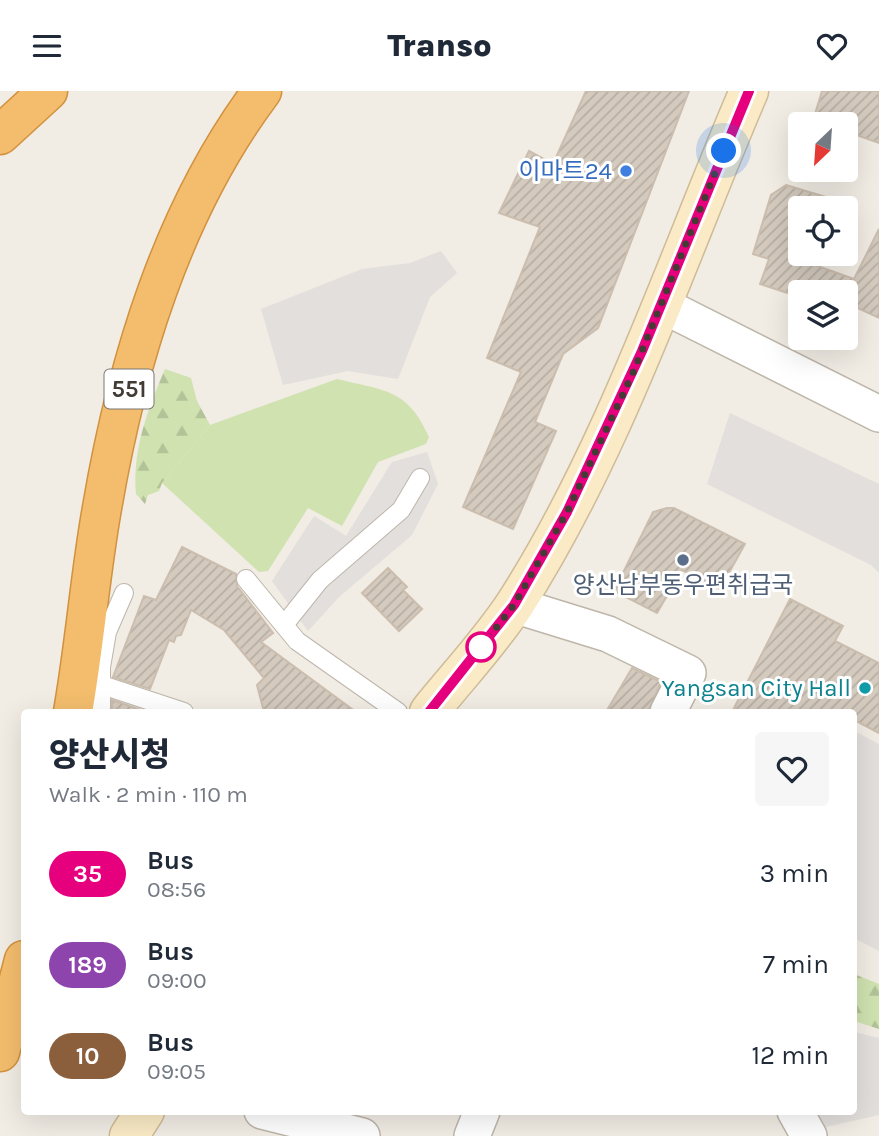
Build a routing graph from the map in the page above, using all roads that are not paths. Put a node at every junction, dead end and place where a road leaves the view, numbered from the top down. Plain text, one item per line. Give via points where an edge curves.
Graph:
1 (47, 91) edge
2 (262, 91) edge
3 (749, 91) edge
4 (0, 135) edge
5 (662, 305) junction
6 (879, 414) edge
7 (420, 478) dead end
8 (246, 579) dead end
9 (124, 593) dead end
10 (514, 605) junction
11 (284, 625) junction
12 (102, 685) junction
13 (73, 709) edge
14 (102, 709) edge
15 (175, 709) edge
16 (394, 709) edge
17 (431, 709) edge
18 (670, 709) edge
19 (21, 972) edge
20 (0, 1052) edge
21 (142, 1115) edge
22 (278, 1115) edge
23 (480, 1115) edge
24 (797, 1115) edge
25 (129, 1136) edge
26 (362, 1136) edge
27 (472, 1136) edge
28 (809, 1136) edge

1 - 4 highway
2 - 13 highway, 551 via 198,196 167,263 135,363 102,507
3 - 5 main road
5 - 6 street
5 - 10 main road via 567,512
7 - 11 lane via 401,510 320,580
8 - 11 lane
9 - 12 lane via 107,632
10 - 17 main road
10 - 18 street via 608,634 688,673
11 - 16 lane via 297,641
12 - 14 lane
12 - 15 lane
19 - 20 highway
21 - 25 main road
22 - 26 street
23 - 27 street
24 - 28 street

